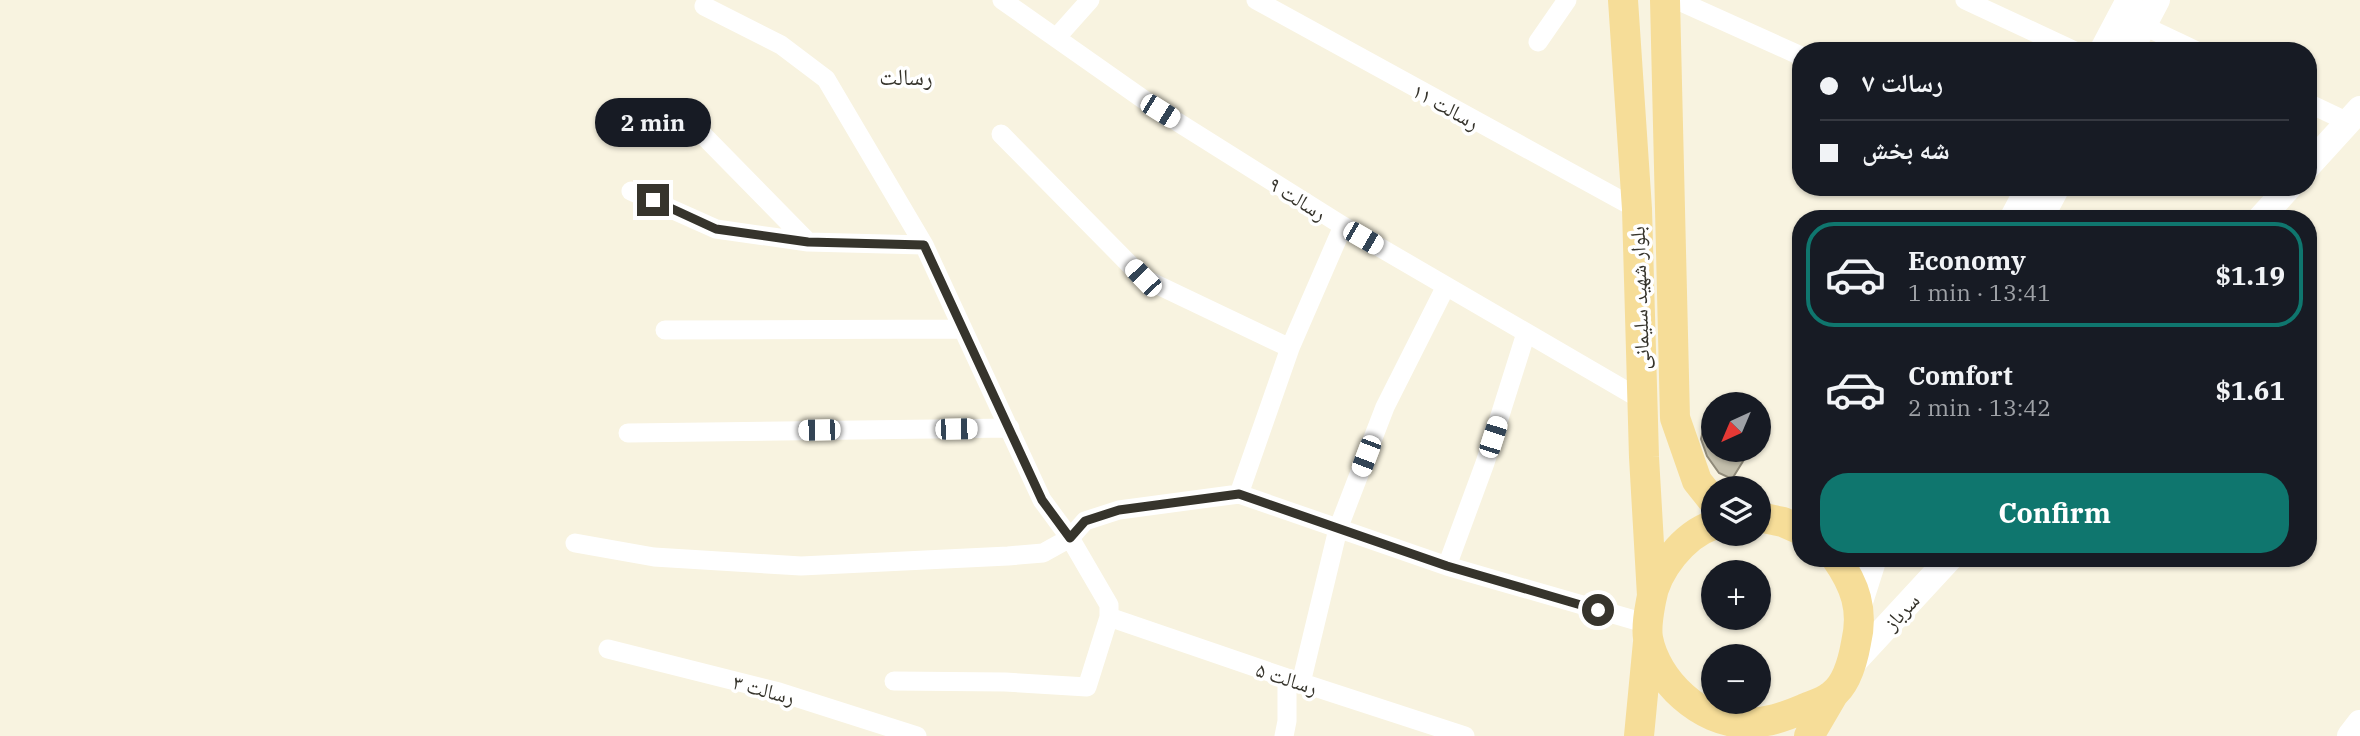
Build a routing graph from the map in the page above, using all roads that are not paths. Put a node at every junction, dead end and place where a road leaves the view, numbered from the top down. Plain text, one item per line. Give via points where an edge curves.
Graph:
1 (1002, 0) edge
2 (1090, 0) edge
3 (1256, 0) edge
4 (1567, 0) edge
5 (1623, 0) edge
6 (1665, 0) edge
7 (1677, 0) edge
8 (1965, 0) edge
9 (2129, 0) edge
10 (2157, 0) edge
11 (704, 6) dead end
12 (2144, 26) junction
13 (1056, 38) junction
14 (1538, 42) dead end
15 (2056, 42) edge
16 (2107, 42) edge
17 (2135, 42) edge
18 (2178, 42) edge
19 (1792, 52) edge
20 (2317, 106) edge
21 (2354, 116) edge
22 (1001, 134) dead end
23 (703, 135) dead end
24 (2317, 156) edge
25 (631, 191) dead end
26 (2281, 196) edge
27 (1637, 209) junction
28 (2268, 210) edge
29 (1343, 226) junction
30 (808, 242) junction
31 (924, 245) junction
32 (1446, 286) junction
33 (963, 329) junction
34 (665, 330) dead end
35 (1526, 333) junction
36 (1290, 348) junction
37 (1642, 400) junction
38 (1010, 428) junction
39 (628, 433) dead end
40 (1701, 486) edge
41 (1239, 494) junction
42 (1338, 529) junction
43 (1701, 531) edge
44 (1070, 538) junction
45 (575, 542) dead end
46 (1447, 566) junction
47 (1842, 567) edge
48 (1871, 567) edge
49 (1942, 567) edge
50 (1859, 605) junction
51 (1110, 617) junction
52 (1649, 620) junction
53 (608, 649) dead end
54 (1852, 664) junction
55 (1294, 680) junction
56 (894, 681) dead end
57 (1833, 695) junction
58 (2360, 723) edge
59 (917, 736) edge
60 (1284, 736) edge
61 (1465, 736) edge
62 (1639, 736) edge
63 (1809, 736) edge
64 (2350, 736) edge

1 - 13 street, رسالت ۹
2 - 13 street
3 - 27 street, رسالت ۱۱
4 - 14 street
5 - 27 main road, بلوار شهید سلیمانی
6 - 40 main road, بلوار شهید سلیمانی via 1675,418
7 - 19 street
8 - 15 street
9 - 16 main road
10 - 12 main road
11 - 31 street via 781,45 825,79
12 - 17 main road
12 - 18 street
13 - 29 street, رسالت ۹ via 1160,111
20 - 21 street
21 - 24 main road
22 - 36 street via 1143,278
23 - 30 street
25 - 30 street via 716,229
26 - 28 main road
27 - 37 main road, بلوار شهید سلیمانی
29 - 32 street, رسالت ۹
29 - 36 street
30 - 31 street
31 - 33 street
32 - 35 street, رسالت ۹
32 - 42 street via 1385,407
33 - 34 street
33 - 38 street
35 - 37 street, رسالت ۹
35 - 46 street
36 - 41 street
37 - 52 main road, بلوار شهید سلیمانی
38 - 39 street
38 - 44 street via 1042,500
41 - 42 street
41 - 44 street via 1119,510 1085,521
42 - 46 street
42 - 55 street
43 - 52 main road via 1664,568
44 - 45 street via 1043,553 801,566 654,558
44 - 51 street via 1109,605
46 - 52 street
47 - 50 main road
48 - 50 main road
49 - 54 main road, سرباز
50 - 54 main road
51 - 55 street, رسالت ۵
51 - 56 street via 1087,687
52 - 57 main road via 1658,664 1670,685 1713,715 1744,723 1778,720
52 - 62 main road, بلوار شهید سلیمانی
53 - 59 street, رسالت ۳ via 779,692
54 - 57 main road
55 - 60 street
55 - 61 street, رسالت ۵
57 - 63 main road
58 - 64 main road

